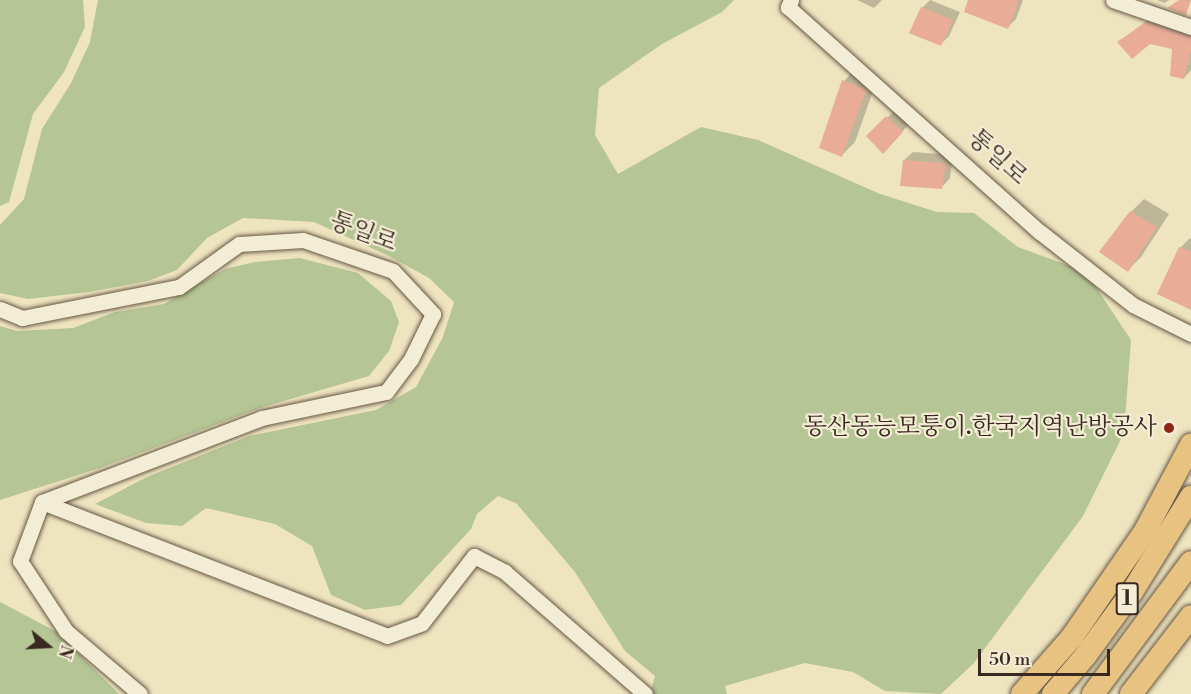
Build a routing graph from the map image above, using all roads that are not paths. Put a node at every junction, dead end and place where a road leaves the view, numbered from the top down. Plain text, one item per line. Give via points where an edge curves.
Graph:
1 (791, 0) edge
2 (1113, 0) edge
3 (1191, 27) edge
4 (0, 309) edge
5 (1191, 334) edge
6 (1191, 445) edge
7 (1191, 497) edge
8 (42, 502) junction
9 (1191, 562) edge
10 (1191, 616) edge
11 (140, 694) edge
12 (645, 694) edge
13 (1022, 694) edge
14 (1053, 694) edge
15 (1093, 694) edge
16 (1131, 694) edge

1 - 5 street, 통일로 via 788,7 1040,232 1133,305
2 - 3 street
4 - 8 street, 통일로 via 22,318 179,287 239,244 303,240 393,271 434,314 411,359 386,392 262,417
6 - 13 main road via 1145,531 1072,637
7 - 14 main road, 1 via 1132,592
8 - 11 street via 20,561 66,631
8 - 12 street via 387,636 422,623 474,556 505,572
9 - 15 main road, 1
10 - 16 main road

